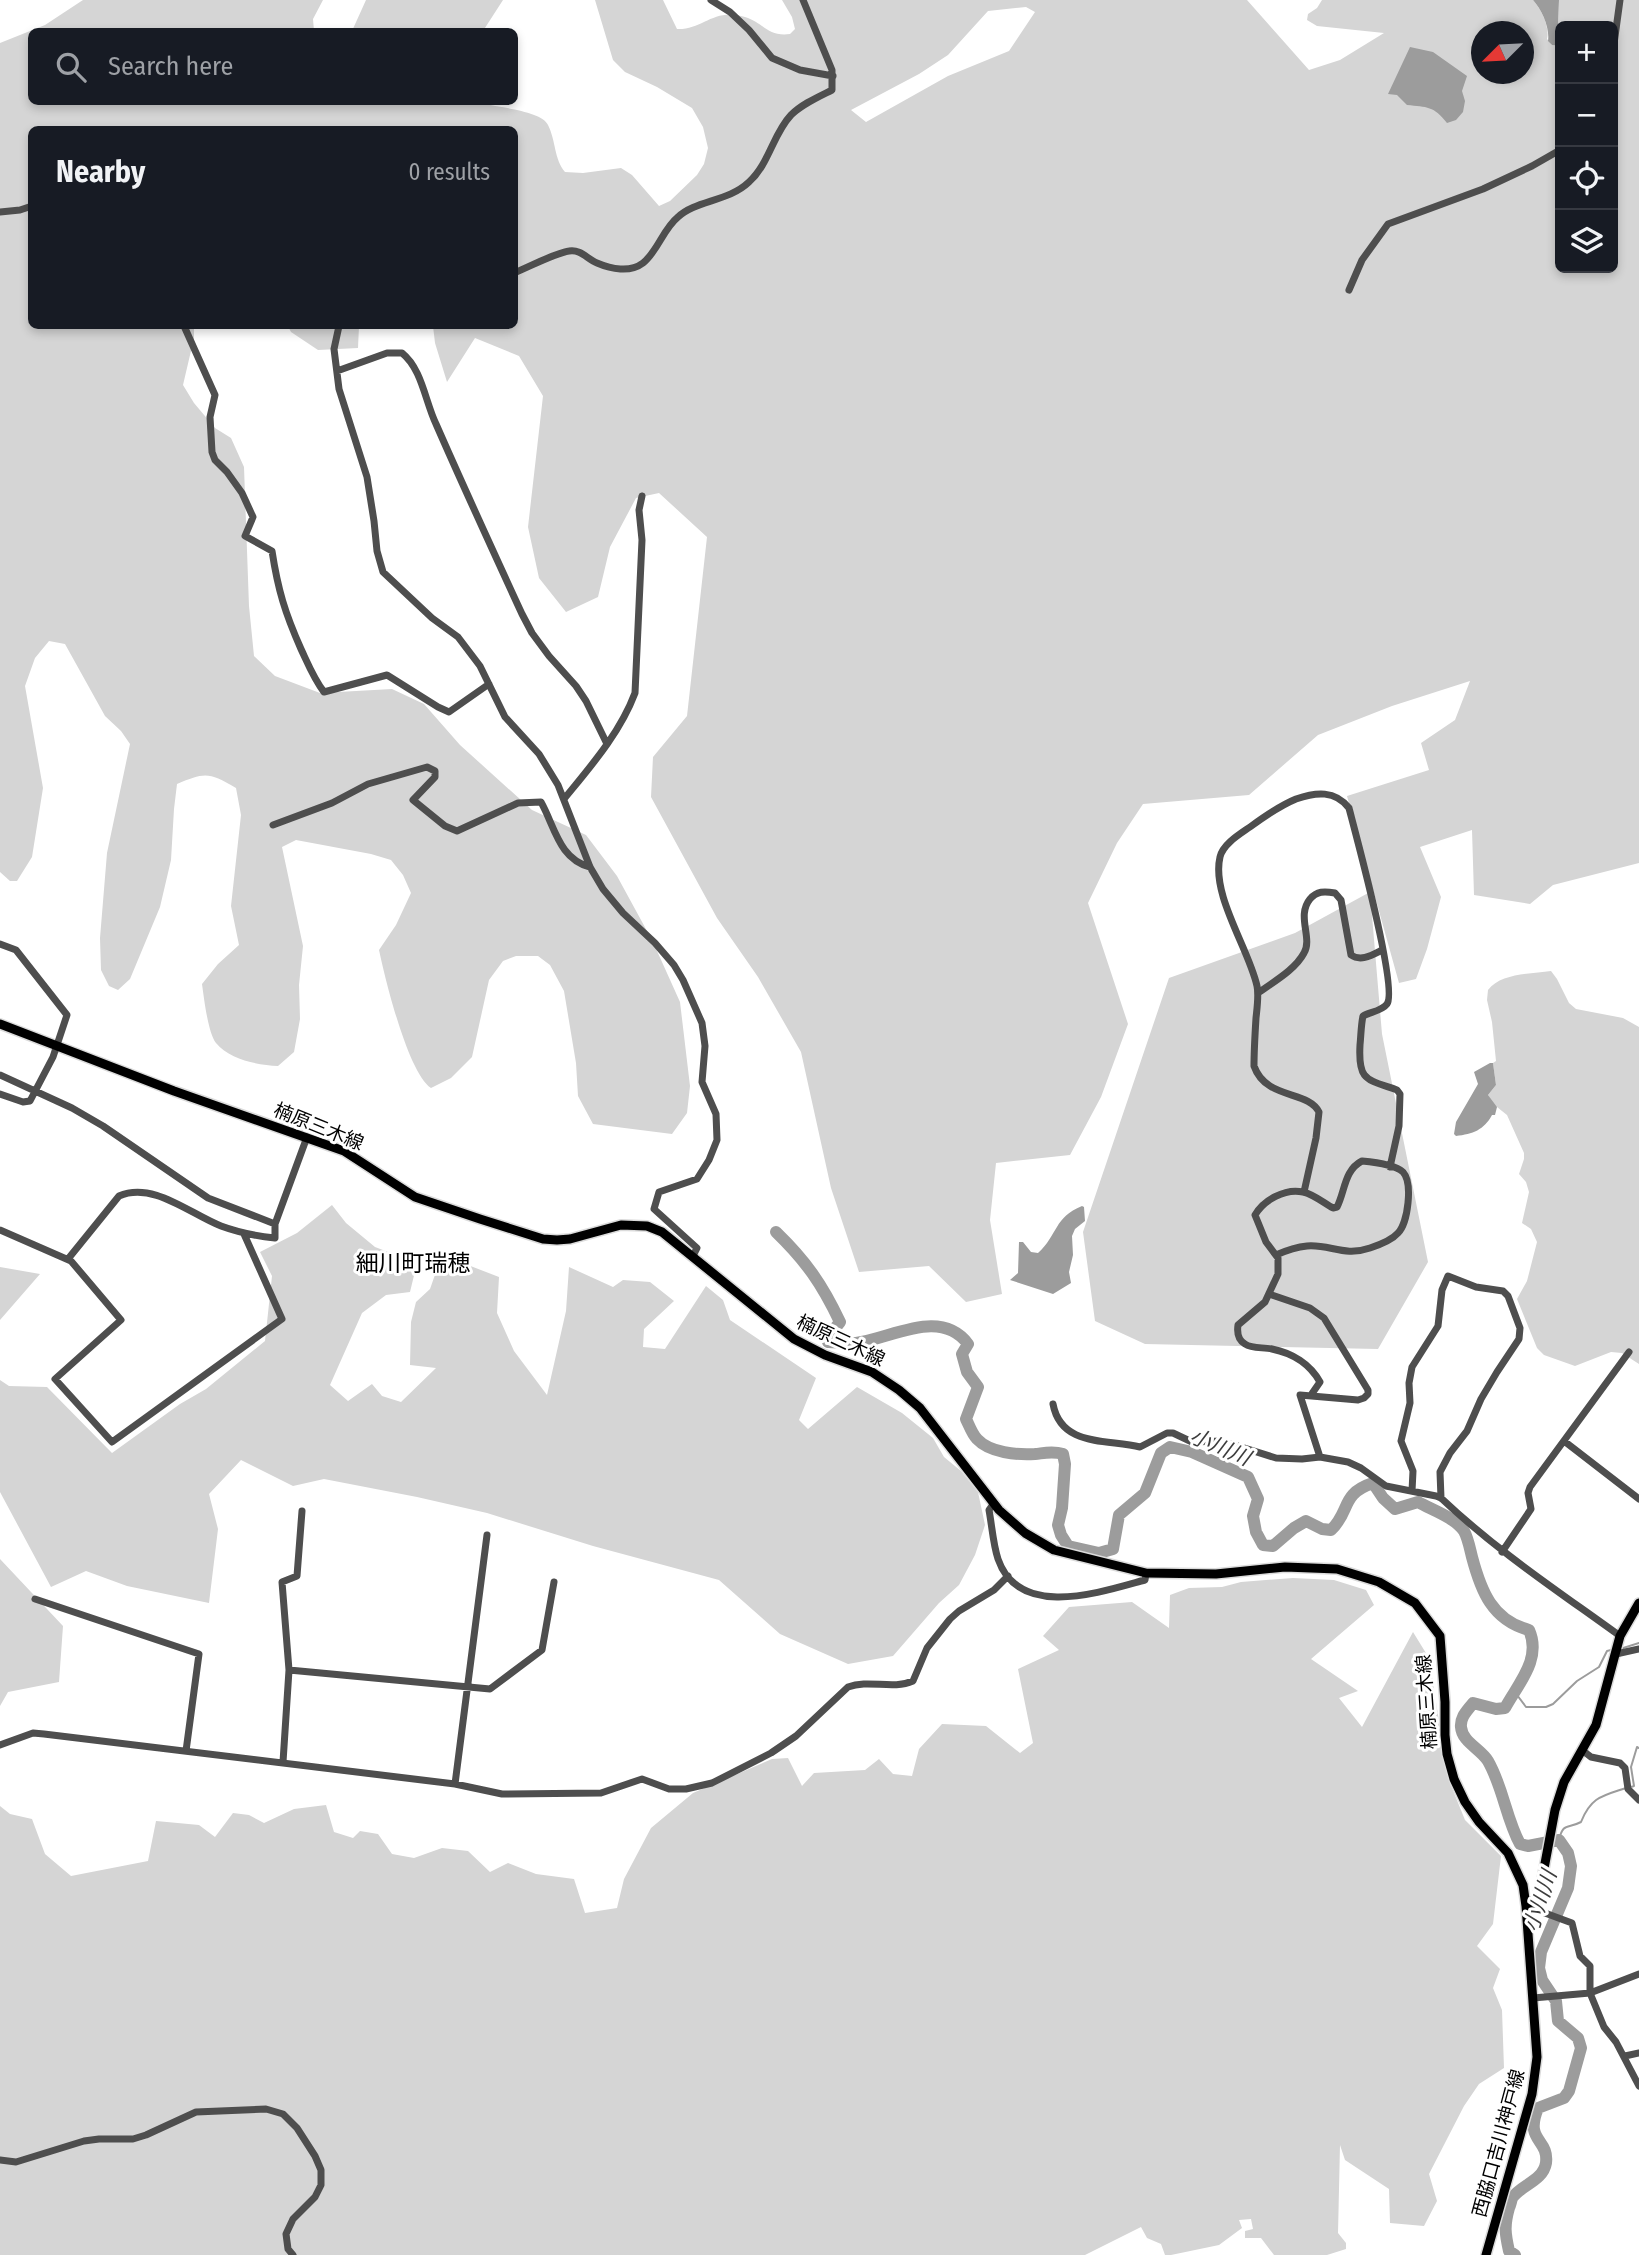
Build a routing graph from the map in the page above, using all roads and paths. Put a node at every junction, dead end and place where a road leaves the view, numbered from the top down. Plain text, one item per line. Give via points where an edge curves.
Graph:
1 (711, 0) edge
2 (803, 0) edge
3 (1620, 0) edge
4 (1617, 21) edge
5 (833, 76) junction
6 (1555, 153) edge
7 (28, 207) edge
8 (0, 212) edge
9 (518, 270) edge
10 (1349, 290) dead end
11 (185, 329) edge
12 (338, 329) edge
13 (337, 371) junction
14 (642, 496) dead end
15 (489, 684) junction
16 (607, 744) junction
17 (564, 799) junction
18 (273, 825) dead end
19 (590, 867) junction
20 (0, 944) edge
21 (1382, 950) junction
22 (1258, 993) junction
23 (0, 1024) edge
24 (57, 1046) junction
25 (0, 1075) edge
26 (36, 1092) junction
27 (0, 1094) edge
28 (306, 1137) junction
29 (1390, 1167) junction
30 (1304, 1192) junction
31 (275, 1224) junction
32 (0, 1230) edge
33 (244, 1234) junction
34 (1276, 1255) junction
35 (693, 1256) junction
36 (68, 1259) junction
37 (1269, 1294) junction
38 (1629, 1352) dead end
39 (1311, 1395) junction
40 (1053, 1404) dead end
41 (1564, 1441) junction
42 (1320, 1457) junction
43 (1412, 1491) junction
44 (1441, 1498) junction
45 (1639, 1499) edge
46 (994, 1503) junction
47 (302, 1511) dead end
48 (487, 1535) dead end
49 (1502, 1552) junction
50 (1146, 1573) junction
51 (1008, 1576) junction
52 (554, 1582) dead end
53 (35, 1599) dead end
54 (1639, 1603) edge
55 (1618, 1644) junction
56 (1639, 1649) edge
57 (289, 1670) junction
58 (468, 1687) junction
59 (0, 1745) edge
60 (1582, 1750) junction
61 (186, 1751) junction
62 (282, 1762) junction
63 (455, 1784) junction
64 (1639, 1800) edge
65 (1526, 1906) junction
66 (1639, 1974) edge
67 (1590, 1993) junction
68 (1532, 1998) junction
69 (1639, 2053) edge
70 (1625, 2056) junction
71 (1639, 2086) edge
72 (0, 2160) edge
73 (293, 2255) edge
74 (1486, 2255) edge

1 - 5 street via 749,30 772,58 800,70
2 - 5 street
3 - 4 street
5 - 9 street via 832,90 798,109 784,124 751,180 739,191 680,215 642,264 617,269 569,251
6 - 10 street via 1483,189 1388,224 1362,260
7 - 8 street
11 - 15 street via 215,395 210,417 215,460 242,493 253,517 245,536 272,551 284,611 324,692 387,675 449,712
12 - 13 street via 334,349
13 - 15 street via 345,415 366,477 383,572 458,637
13 - 16 street via 387,353 402,353 410,359 522,614 549,656 576,686
14 - 16 street via 635,693
15 - 17 street via 505,717 539,754
16 - 17 street
17 - 19 street
18 - 19 street via 368,784 427,767 435,771 435,777 413,800 445,826 457,831 518,803 541,802 563,849 578,864
19 - 35 street via 622,913 674,965 702,1023 702,1082 716,1114 717,1140 697,1179 659,1192 654,1209 697,1248
20 - 24 street via 16,950 67,1015
21 - 22 street via 1364,958 1351,956 1340,900 1335,893 1320,891 1304,908 1303,956
21 - 22 street via 1349,808 1339,797 1326,793 1296,799 1241,833 1220,857 1226,903
21 - 29 street via 1389,980 1388,1003 1363,1016 1359,1059 1366,1077 1400,1094
22 - 30 street via 1254,1066 1258,1076 1265,1084 1313,1104 1319,1112
23 - 24 main road, 楠原三木線
24 - 26 street
24 - 28 main road, 楠原三木線
25 - 26 street
26 - 27 street via 23,1102
26 - 31 street via 103,1126 208,1198
28 - 31 street
28 - 35 main road, 楠原三木線 via 344,1152 415,1197 543,1239 570,1239 621,1225 647,1226
29 - 30 street via 1356,1164 1337,1207
29 - 34 street via 1404,1173 1408,1183 1406,1221 1393,1238 1360,1251 1308,1246
30 - 34 street via 1286,1192 1260,1206 1255,1215
31 - 33 street via 275,1238
32 - 36 street
33 - 36 street via 143,1191 131,1191 119,1196
33 - 36 street via 282,1318 112,1442 55,1379 121,1320
34 - 37 street via 1278,1274
35 - 46 main road, 楠原三木線 via 794,1339 872,1372 899,1390 920,1408
37 - 39 street via 1256,1312 1238,1325 1237,1333 1249,1347 1290,1354 1304,1363 1320,1382
37 - 39 street via 1310,1308 1324,1318 1368,1390 1358,1400
38 - 41 street
39 - 42 street via 1300,1395
40 - 42 street via 1055,1417 1064,1427 1086,1440 1140,1447 1173,1433 1192,1442 1222,1441 1276,1458
41 - 45 street
41 - 49 street via 1530,1487 1531,1509
42 - 43 street via 1348,1462 1386,1486
43 - 44 street
43 - 44 street via 1413,1471 1401,1441 1410,1403 1409,1383 1412,1367 1438,1326 1448,1276 1476,1287 1503,1290 1520,1328 1519,1339 1440,1472
44 - 49 street
46 - 50 main road, 楠原三木線 via 1025,1534 1054,1550
46 - 51 street via 989,1510 998,1559
47 - 57 street via 297,1576 282,1582
48 - 58 street
49 - 55 street
50 - 51 street via 1145,1580 1060,1598 1028,1591
50 - 65 main road, 楠原三木線 via 1337,1569 1379,1582 1415,1603 1440,1636 1445,1735 1454,1779 1479,1822 1508,1853 1523,1885
51 - 63 street via 950,1619 927,1648 913,1681 848,1687 796,1736 712,1783 669,1789 642,1779 601,1793 502,1794
52 - 58 street via 542,1650 490,1689
53 - 61 street via 200,1654
54 - 55 main road
55 - 56 street
55 - 60 main road via 1603,1705
57 - 58 street
57 - 62 street
58 - 63 street
59 - 61 street via 33,1733
60 - 64 street via 1591,1757 1620,1763 1628,1789
60 - 65 main road via 1555,1810 1539,1890
61 - 62 street
62 - 63 street
65 - 67 street via 1573,1923 1580,1956 1590,1966
65 - 68 main road, 西脇口吉川神戸線
66 - 67 street
67 - 68 street
67 - 70 street via 1604,2026
68 - 74 main road, 西脇口吉川神戸線 via 1537,2057 1532,2094
69 - 70 street
70 - 71 street
72 - 73 street via 16,2162 84,2141 133,2139 196,2112 266,2109 283,2114 297,2128 321,2171 315,2197 293,2219 286,2234

